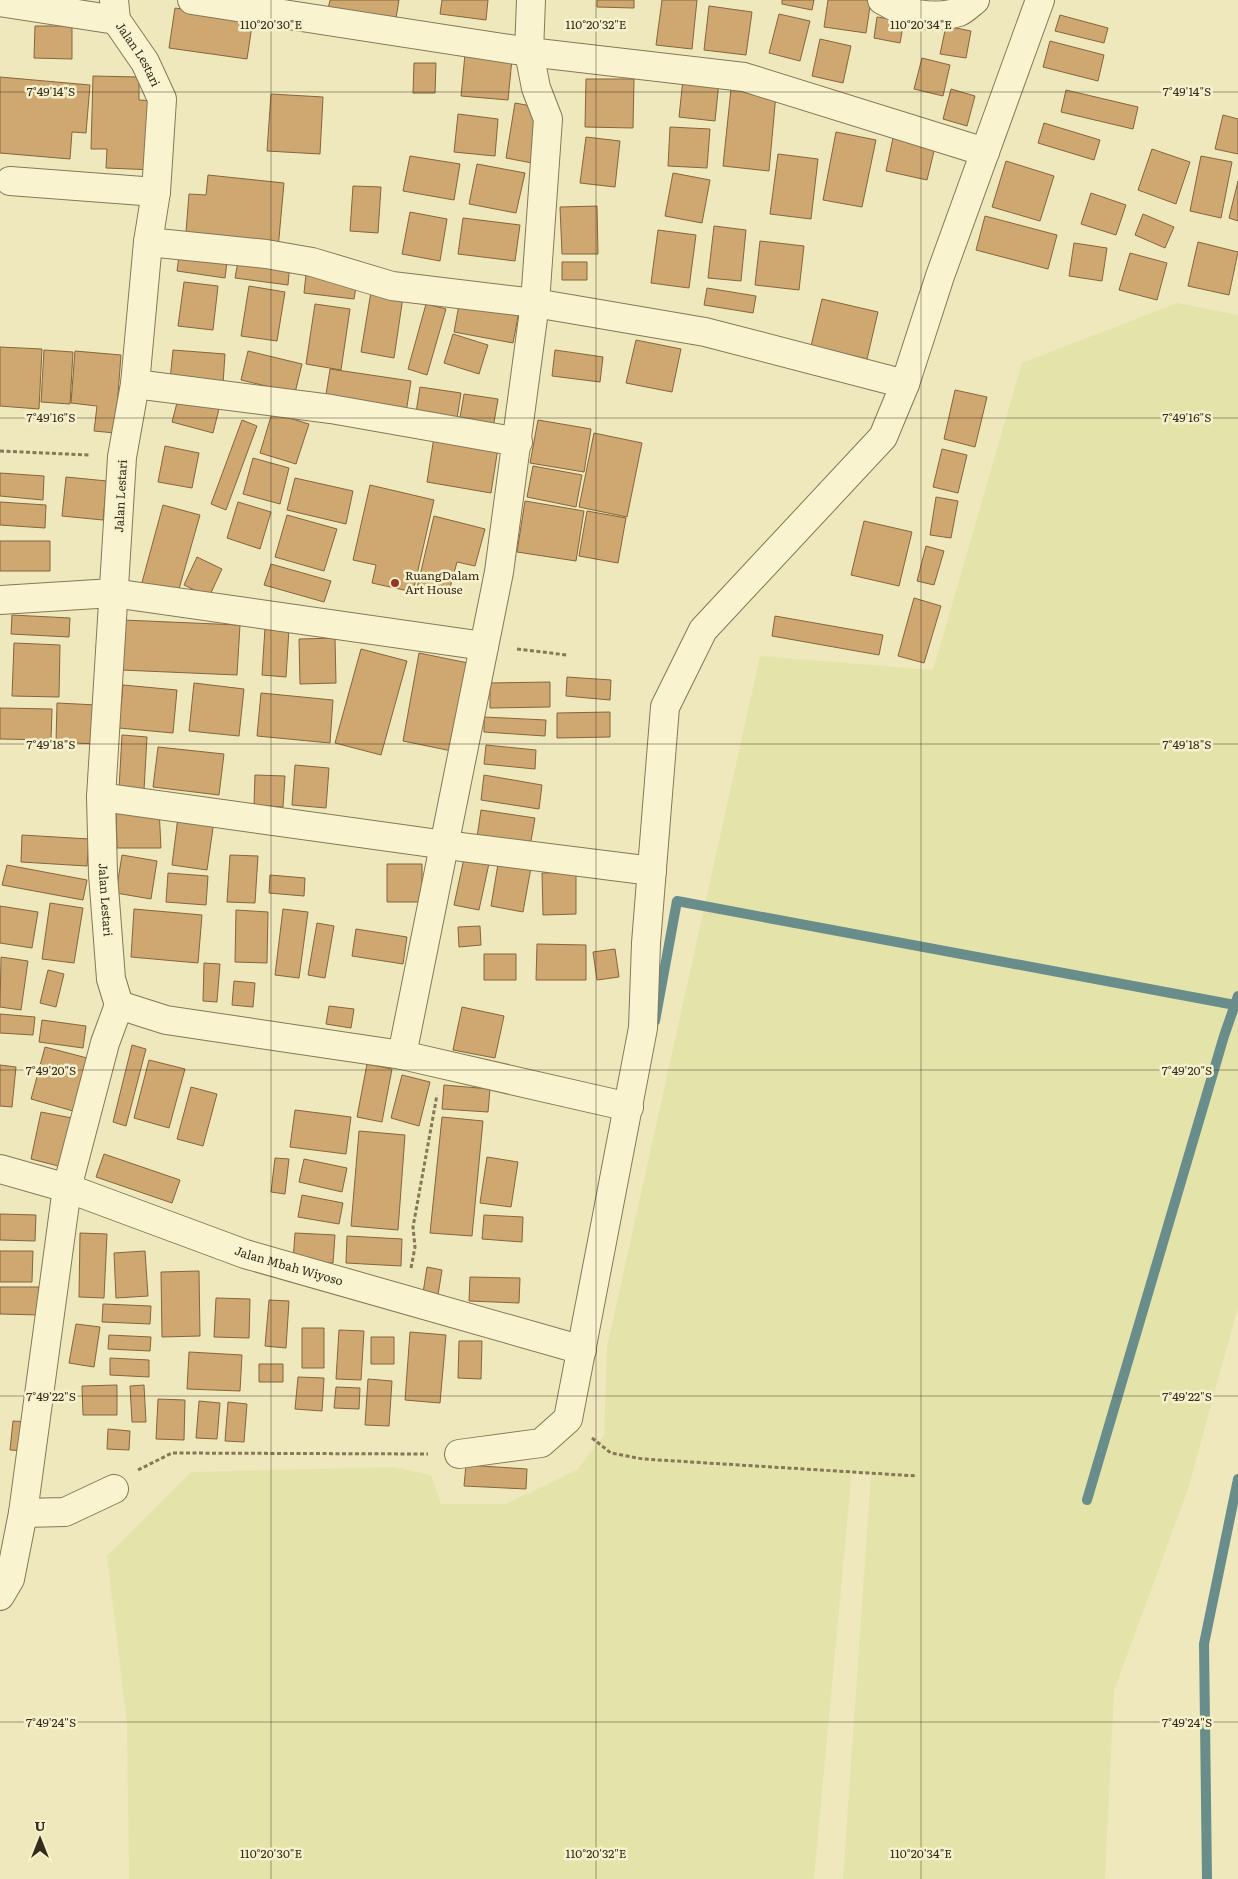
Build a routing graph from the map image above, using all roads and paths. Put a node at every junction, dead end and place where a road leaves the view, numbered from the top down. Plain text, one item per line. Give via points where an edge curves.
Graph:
1 (192, 0) edge
2 (531, 0) edge
3 (882, 0) edge
4 (974, 0) edge
5 (1040, 0) edge
6 (0, 2) edge
7 (115, 10) edge
8 (529, 52) junction
9 (985, 152) junction
10 (10, 181) dead end
11 (156, 192) junction
12 (148, 242) junction
13 (535, 303) junction
14 (135, 384) junction
15 (905, 384) junction
16 (518, 442) junction
17 (0, 451) edge
18 (122, 457) junction
19 (113, 594) junction
20 (0, 600) edge
21 (484, 646) junction
22 (567, 655) dead end
23 (101, 797) junction
24 (446, 845) junction
25 (652, 870) junction
26 (119, 1005) junction
27 (402, 1055) junction
28 (443, 1065) junction
29 (629, 1106) junction
30 (0, 1169) edge
31 (67, 1188) junction
32 (403, 1299) junction
33 (582, 1350) junction
34 (568, 1419) junction
35 (459, 1454) joint
36 (917, 1476) dead end
37 (114, 1489) joint
38 (23, 1513) junction
39 (0, 1596) edge

1 - 8 street
2 - 8 street
3 - 4 street via 896,8 927,16 960,12
5 - 9 street
6 - 7 street
7 - 11 street, Jalan Lestari via 162,99
8 - 9 street via 744,77
8 - 13 street via 536,88 548,119
9 - 15 street
10 - 11 street
11 - 12 street, Jalan Lestari
12 - 13 street via 266,254 312,262 392,286
12 - 14 street, Jalan Lestari
13 - 15 street via 705,332
13 - 16 street
14 - 16 street via 331,408
14 - 18 street, Jalan Lestari
15 - 25 street via 884,437 703,630 665,707
16 - 21 street via 500,572
17 - 18 path
18 - 19 street, Jalan Lestari
19 - 20 street
19 - 21 street
19 - 23 street, Jalan Lestari
21 - 22 path
21 - 24 street
23 - 24 street
23 - 26 street, Jalan Lestari via 111,978
24 - 25 street
24 - 27 street
25 - 29 street via 643,1028
26 - 27 street via 166,1020
26 - 31 street
27 - 28 street
28 - 29 street
28 - 32 path via 413,1227 413,1260
29 - 33 street
30 - 31 street, Jalan Mbah Wiyoso
31 - 32 street, Jalan Mbah Wiyoso via 245,1254
31 - 38 street
32 - 33 street, Jalan Mbah Wiyoso
33 - 34 street
34 - 35 street via 541,1444
34 - 36 path via 611,1453 643,1459
35 - 37 path via 172,1453 142,1466
37 - 38 street via 65,1512
38 - 39 street via 10,1579

